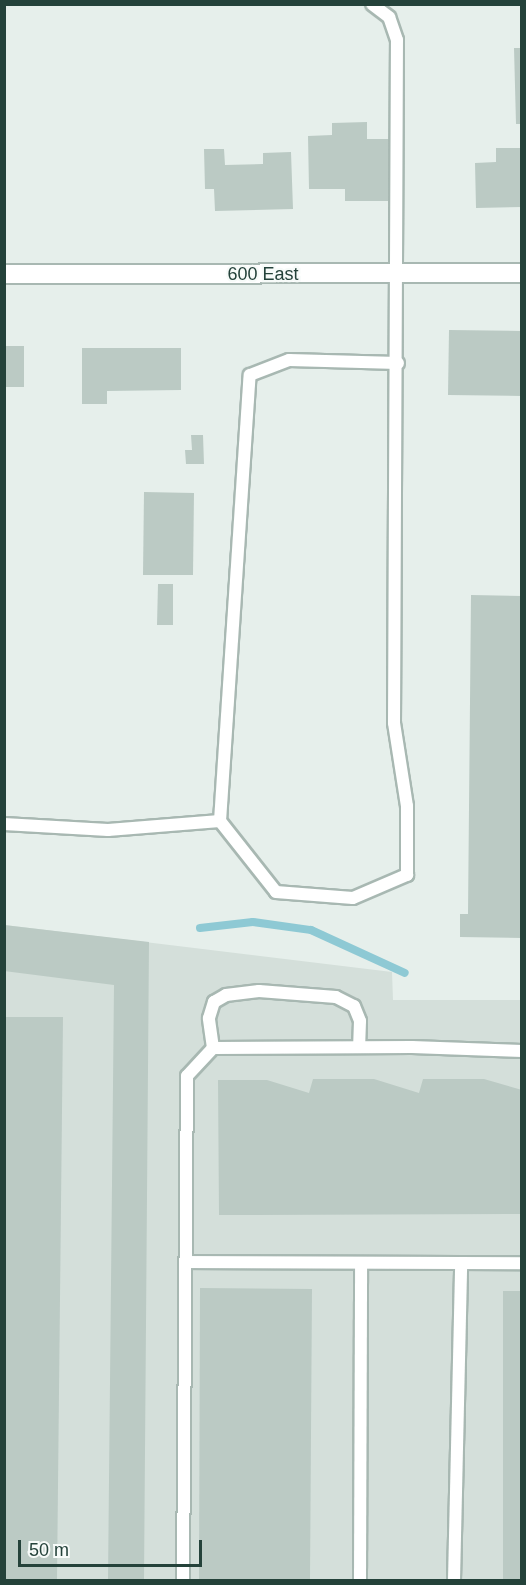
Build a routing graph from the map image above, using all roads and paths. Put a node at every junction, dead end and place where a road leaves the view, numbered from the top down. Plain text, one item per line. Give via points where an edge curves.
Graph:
1 (372, 4) edge
2 (389, 10) edge
3 (398, 273) junction
4 (522, 273) edge
5 (4, 274) edge
6 (398, 363) junction
7 (220, 821) junction
8 (4, 824) edge
9 (359, 1047) junction
10 (213, 1048) junction
11 (522, 1051) edge
12 (185, 1262) junction
13 (361, 1263) junction
14 (460, 1263) junction
15 (522, 1263) edge
16 (183, 1581) edge
17 (360, 1581) edge
18 (454, 1581) edge

1 - 2 lane
2 - 3 lane via 397,40
3 - 4 street, 600 East
3 - 5 street, 600 East
3 - 6 lane
6 - 7 lane via 289,360 250,375
6 - 7 lane via 394,723 407,806 407,875 353,898 276,892
7 - 8 lane via 108,830
9 - 10 lane
9 - 10 lane via 360,1021 354,1006 336,997 259,991 226,995 214,1002 209,1018
9 - 11 lane
10 - 12 lane via 187,1076
12 - 13 lane
12 - 16 lane
13 - 14 lane
13 - 17 lane
14 - 15 lane
14 - 18 lane

